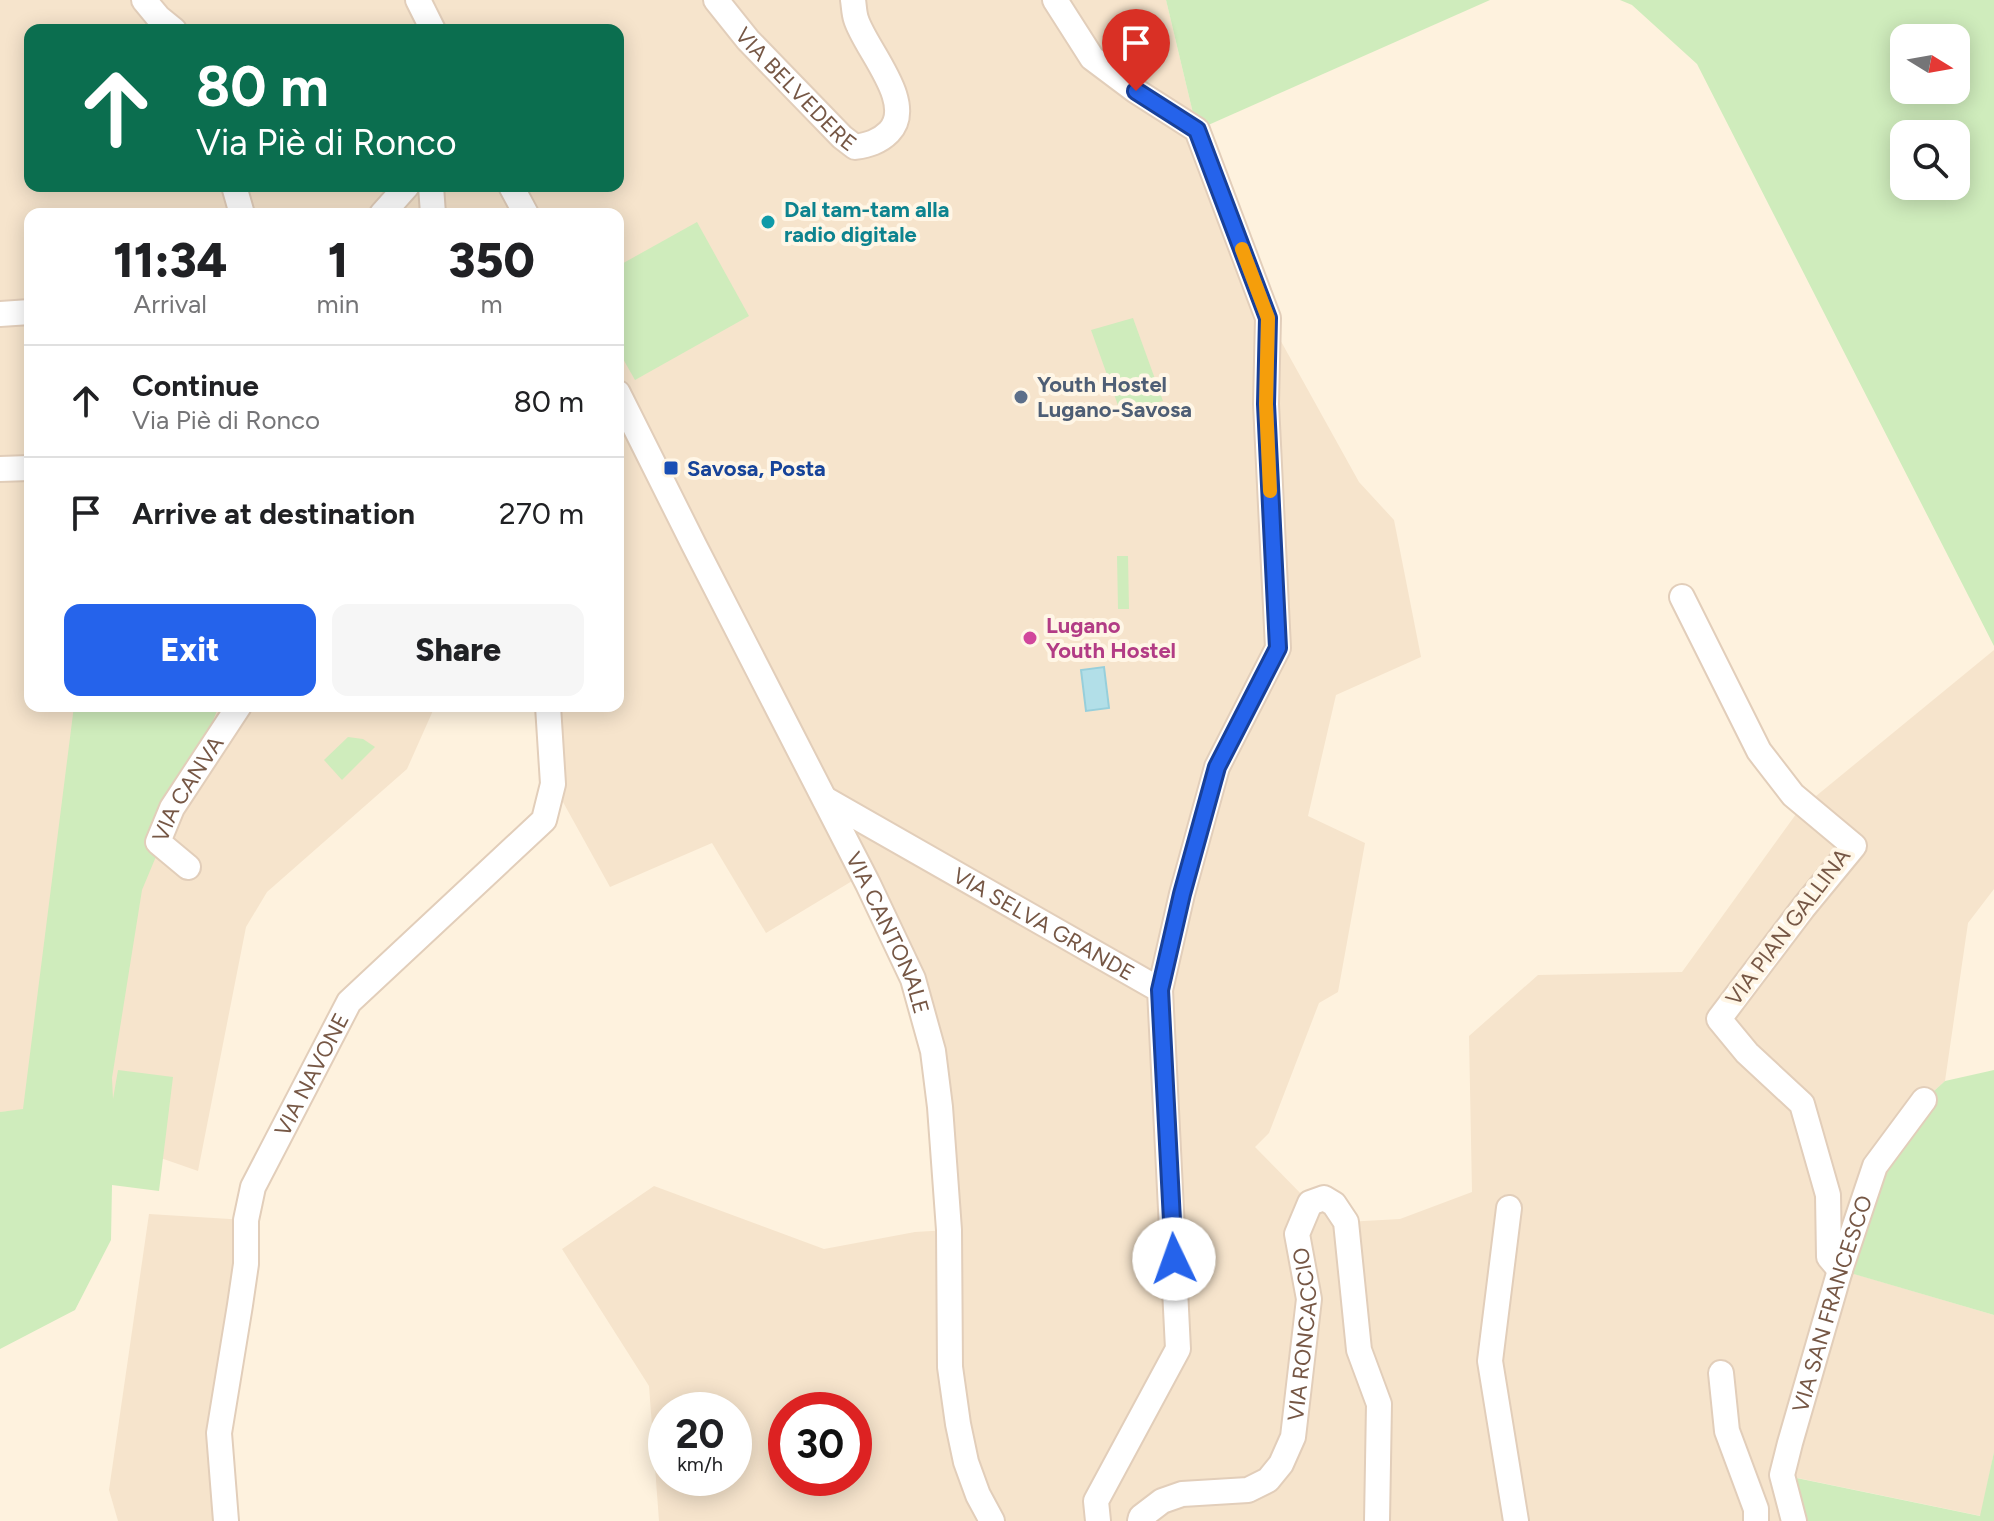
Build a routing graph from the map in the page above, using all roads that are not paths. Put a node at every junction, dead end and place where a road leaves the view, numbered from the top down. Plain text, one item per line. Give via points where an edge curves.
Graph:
1 (144, 0) edge
2 (418, 0) edge
3 (716, 0) edge
4 (853, 0) edge
5 (1055, 0) edge
6 (167, 24) edge
7 (430, 24) edge
8 (402, 192) edge
9 (387, 208) edge
10 (24, 312) edge
11 (0, 314) edge
12 (624, 405) edge
13 (24, 468) edge
14 (0, 469) edge
15 (1682, 597) dead end
16 (235, 712) edge
17 (548, 712) edge
18 (824, 799) junction
19 (188, 867) dead end
20 (1160, 990) junction
21 (1924, 1100) dead end
22 (1509, 1208) dead end
23 (1840, 1270) junction
24 (1721, 1373) dead end
25 (226, 1521) edge
26 (992, 1521) edge
27 (1098, 1521) edge
28 (1140, 1521) edge
29 (1377, 1521) edge
30 (1516, 1521) edge
31 (1756, 1521) edge
32 (1794, 1521) edge

1 - 6 street
2 - 7 street
3 - 4 street, VIA BELVEDERE via 748,40 855,147 879,140 897,117 896,98 856,19
5 - 20 street via 1092,58 1197,130 1268,318 1266,404 1278,648 1217,767
8 - 9 street
10 - 11 street
12 - 18 street, VIA CANTONALE
13 - 14 street
15 - 23 street, VIA PIAN GALLINA via 1759,751 1793,795 1854,846 1719,1019 1802,1104 1828,1195 1829,1257
16 - 19 street, VIA CANVA via 172,808 158,842
17 - 25 street, VIA NAVONE via 553,784 544,820 349,1002 253,1187 219,1433
18 - 20 street, VIA SELVA GRANDE
18 - 26 street, VIA CANTONALE via 913,979 933,1051 949,1230 950,1367 966,1462
20 - 27 street, VIA SELVA GRANDE via 1178,1349 1096,1501
21 - 23 street, VIA SAN FRANCESCO via 1875,1166
22 - 30 street via 1490,1361
23 - 32 street, VIA SAN FRANCESCO via 1782,1475
24 - 31 street via 1727,1431
28 - 29 street, VIA RONCACCIO via 1162,1501 1182,1494 1248,1490 1268,1480 1281,1464 1293,1437 1309,1299 1297,1234 1310,1203 1324,1198 1346,1222 1359,1350 1379,1404

